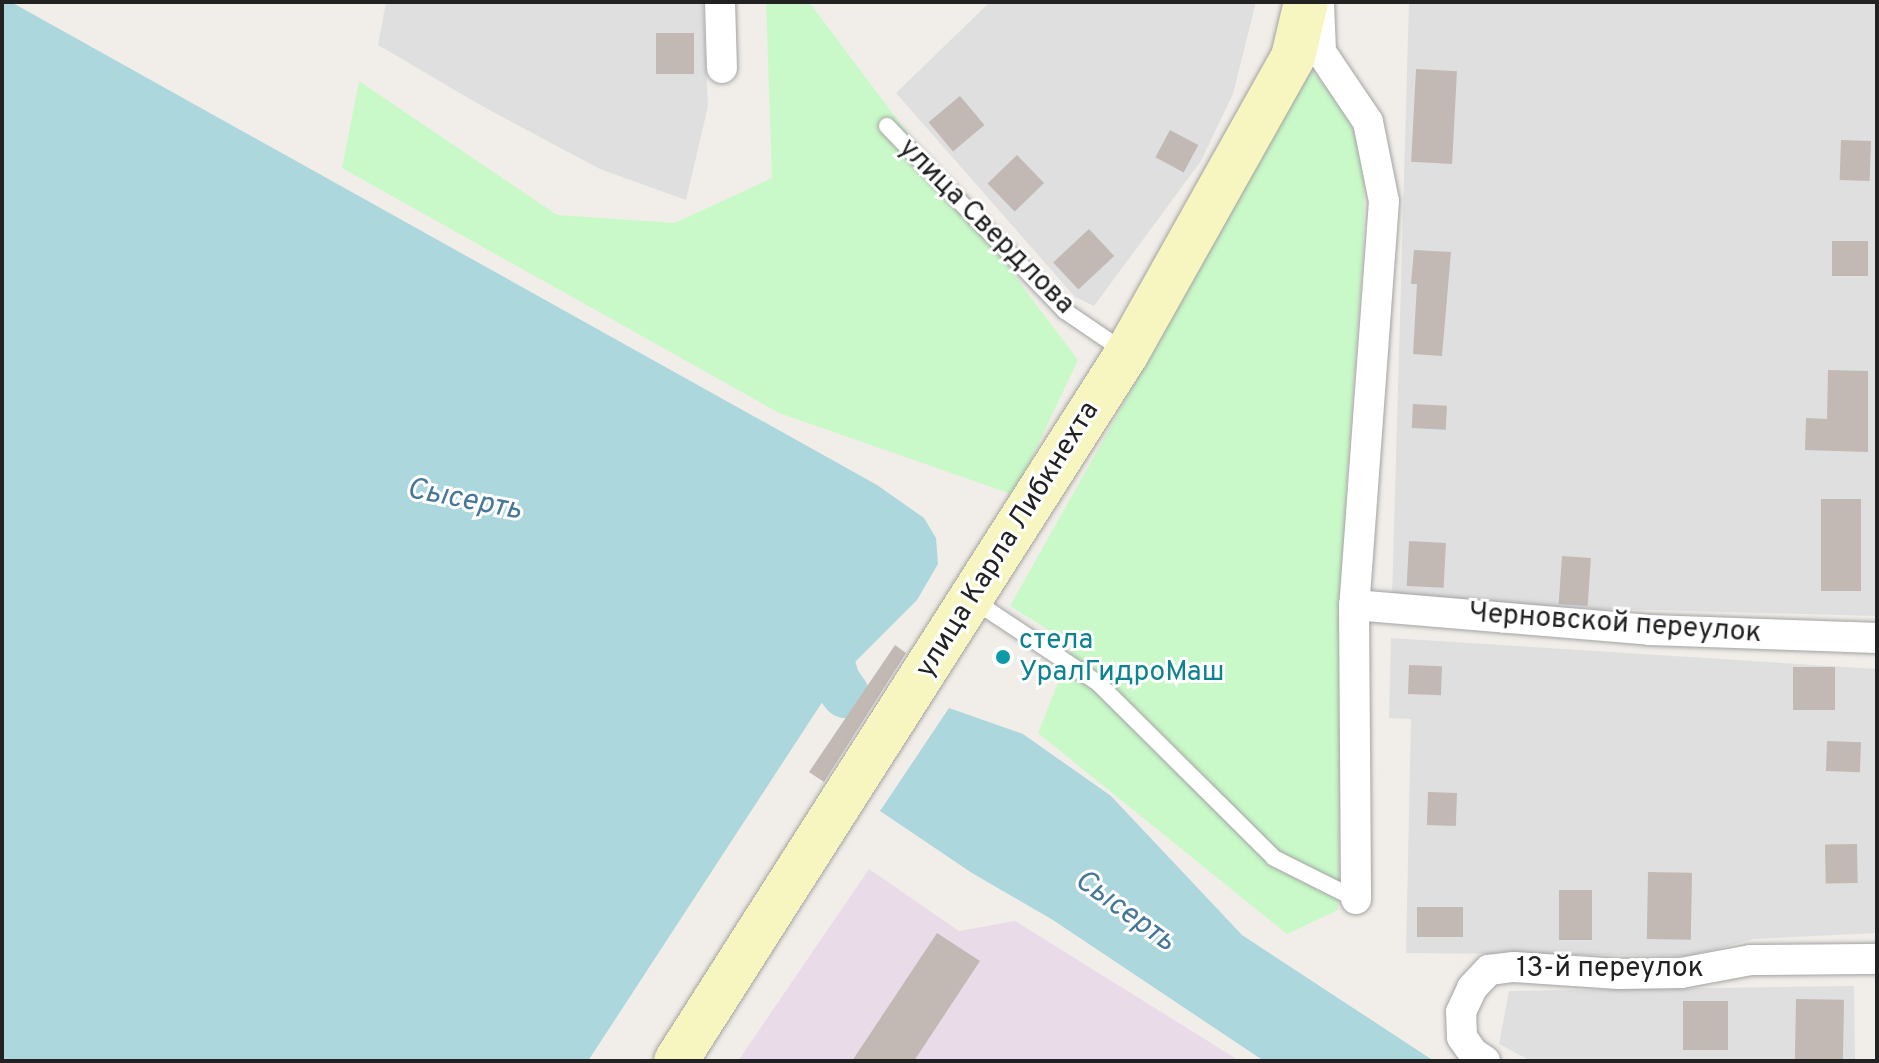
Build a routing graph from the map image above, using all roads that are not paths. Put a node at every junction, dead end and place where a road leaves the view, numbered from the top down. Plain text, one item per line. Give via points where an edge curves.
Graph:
1 (720, 2) edge
2 (1306, 2) edge
3 (1319, 2) edge
4 (722, 68) dead end
5 (887, 126) dead end
6 (1127, 353) junction
7 (971, 599) junction
8 (1354, 605) junction
9 (1877, 638) edge
10 (1356, 899) joint
11 (1877, 959) edge
12 (676, 1061) edge
13 (1485, 1061) edge

1 - 4 street
2 - 6 street, улица Карла Либкнехта via 1293,57
3 - 8 street via 1321,52 1368,122 1384,201
5 - 6 lane, улица Свердлова via 1065,311
6 - 7 street, улица Карла Либкнехта
7 - 10 lane via 1098,683 1274,858
7 - 12 street, улица Карла Либкнехта
8 - 9 street, Черновской переулок via 1650,630
8 - 10 street
11 - 13 street, 13-й переулок via 1751,960 1681,973 1489,970 1472,988 1461,1012 1462,1037

